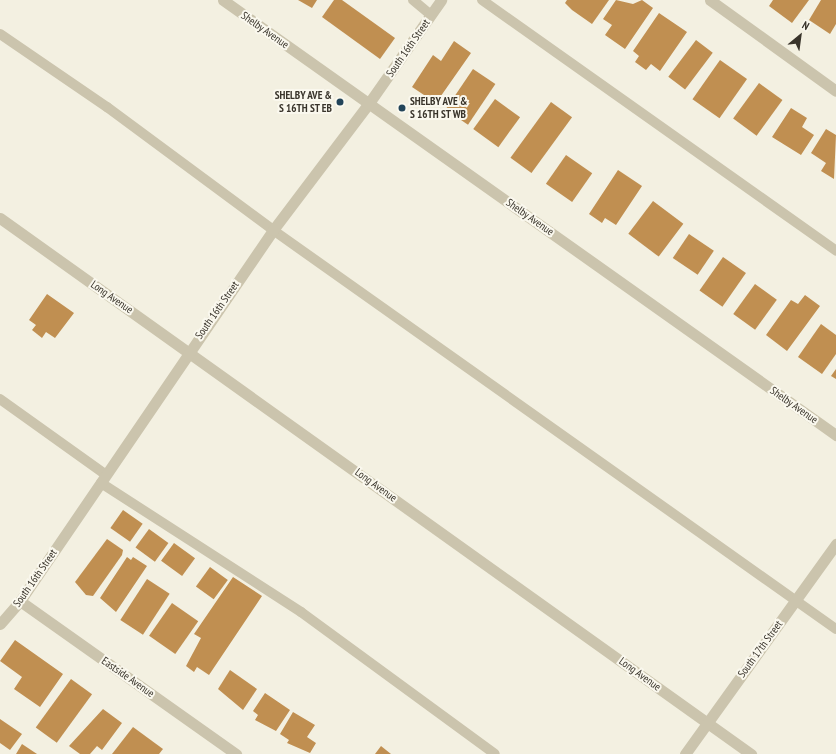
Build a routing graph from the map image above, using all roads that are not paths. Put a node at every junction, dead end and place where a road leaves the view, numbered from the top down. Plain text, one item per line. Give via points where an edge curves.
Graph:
1 (223, 0) edge
2 (413, 0) edge
3 (441, 0) edge
4 (482, 0) edge
5 (710, 0) edge
6 (431, 15) junction
7 (0, 34) edge
8 (836, 91) edge
9 (369, 104) junction
10 (0, 218) edge
11 (273, 230) junction
12 (836, 251) edge
13 (188, 351) junction
14 (0, 399) edge
15 (836, 435) edge
16 (103, 479) junction
17 (836, 544) edge
18 (20, 600) junction
19 (795, 600) junction
20 (0, 624) edge
21 (836, 629) edge
22 (707, 722) junction
23 (236, 754) edge
24 (494, 754) edge
25 (685, 754) edge
26 (751, 754) edge

1 - 9 street, Shelby Avenue
2 - 6 lane
3 - 6 street, South 16th Street
4 - 12 lane
5 - 8 street
6 - 9 street, South 16th Street
7 - 11 lane via 107,107
9 - 11 street, South 16th Street
9 - 15 street, Shelby Avenue
10 - 13 street, Long Avenue
11 - 13 street, South 16th Street
11 - 19 lane
13 - 16 street, South 16th Street
13 - 22 street, Long Avenue
14 - 16 lane
16 - 18 street, South 16th Street
16 - 24 lane via 301,612
17 - 19 street, South 17th Street
18 - 20 street, South 16th Street
18 - 23 street, Eastside Avenue
19 - 21 lane
19 - 22 street, South 17th Street
22 - 25 street, South 17th Street
22 - 26 street, Long Avenue

